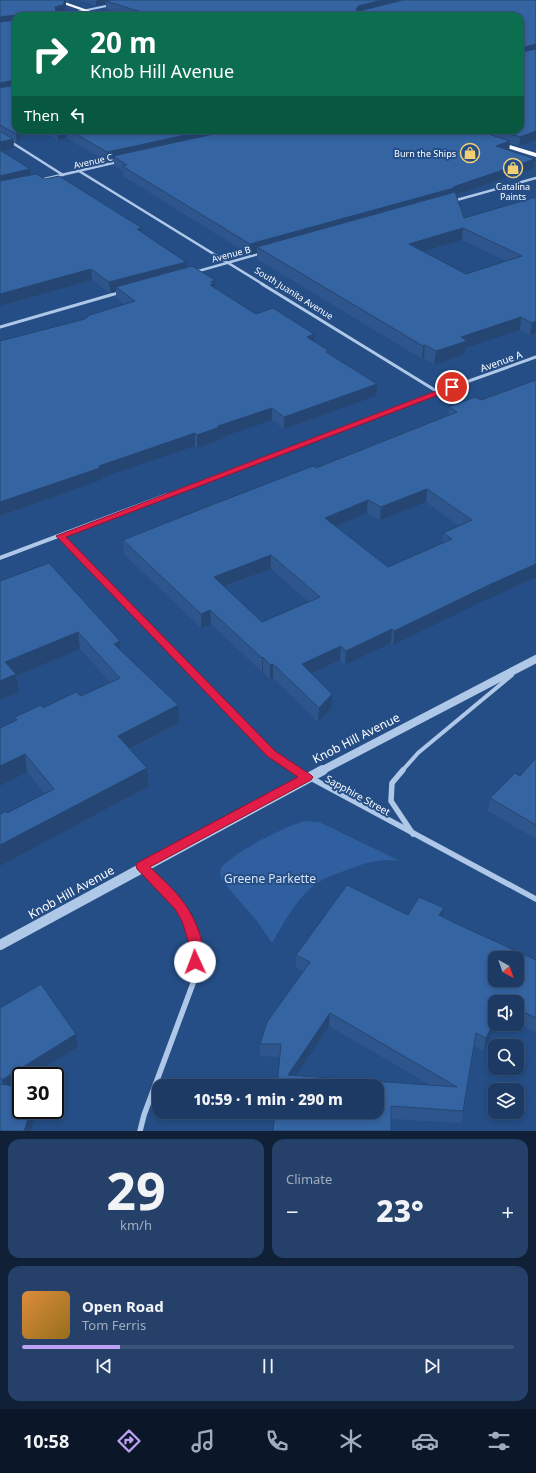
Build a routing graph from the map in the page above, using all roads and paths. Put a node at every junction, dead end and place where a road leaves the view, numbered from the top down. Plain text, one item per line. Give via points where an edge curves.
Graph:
1 (54, 0) edge
2 (116, 4) edge
3 (86, 10) junction
4 (77, 12) edge
5 (92, 12) edge
6 (8, 140) edge
7 (486, 140) edge
8 (536, 155) edge
9 (123, 161) edge
10 (79, 171) junction
11 (63, 175) junction
12 (536, 178) edge
13 (34, 181) edge
14 (448, 202) edge
15 (266, 252) edge
16 (228, 262) junction
17 (190, 273) edge
18 (128, 290) edge
19 (0, 327) edge
20 (536, 357) edge
21 (438, 392) junction
22 (61, 536) junction
23 (0, 558) edge
24 (536, 660) edge
25 (521, 667) junction
26 (307, 777) junction
27 (414, 836) junction
28 (142, 866) junction
29 (536, 899) edge
30 (0, 945) edge
31 (140, 1131) edge

1 - 3 highway
2 - 3 street
3 - 4 street
3 - 5 highway
6 - 11 street
7 - 8 highway
9 - 10 street, Avenue C
10 - 11 street, Avenue C
10 - 16 street, South Juanita Avenue
11 - 13 street, Avenue C
12 - 14 street
15 - 16 street, Avenue B
16 - 17 street, Avenue B
16 - 21 street, South Juanita Avenue
18 - 19 street
20 - 21 street, Avenue A
21 - 22 street, Avenue A
22 - 23 street, Avenue A
22 - 26 street, Sapphire Street via 271,754
24 - 25 street, Knob Hill Avenue
25 - 26 street, Knob Hill Avenue
25 - 27 street via 418,753 392,783 391,802
26 - 27 street, Sapphire Street
26 - 28 street, Knob Hill Avenue
27 - 29 street, Sapphire Street
28 - 30 street, Knob Hill Avenue
28 - 31 street via 180,906 188,920 196,947 195,978

